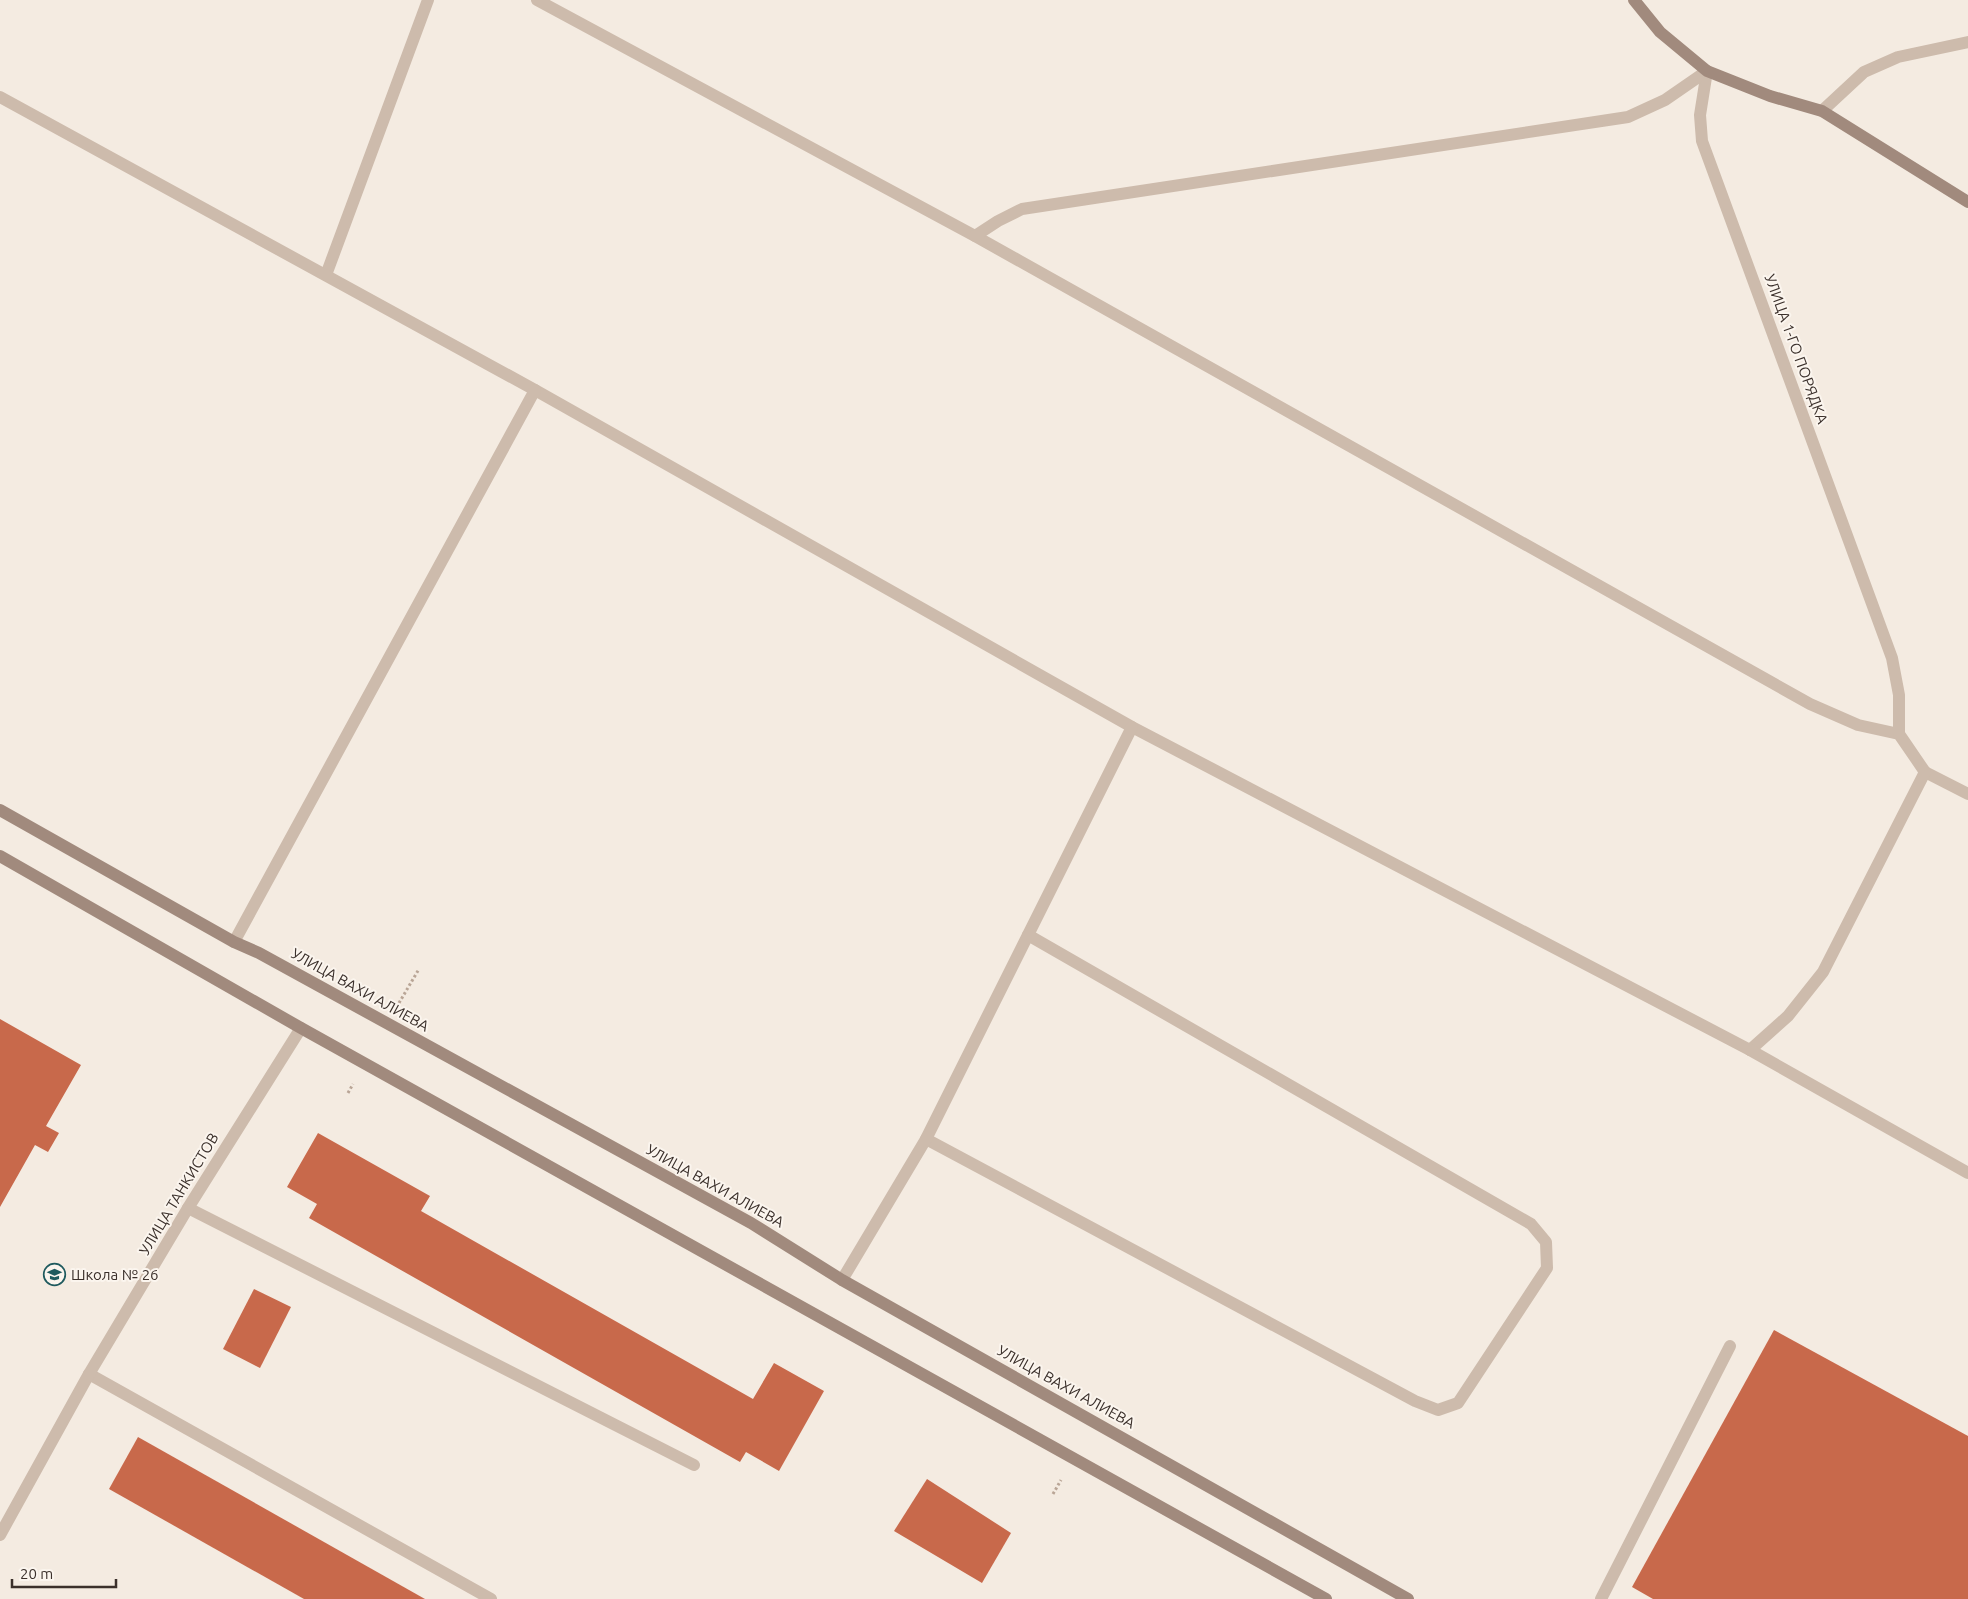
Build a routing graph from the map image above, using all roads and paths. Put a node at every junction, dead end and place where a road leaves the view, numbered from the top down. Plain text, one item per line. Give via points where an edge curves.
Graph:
1 (428, 0) edge
2 (537, 0) edge
3 (1634, 0) edge
4 (1968, 42) edge
5 (1707, 71) junction
6 (0, 97) edge
7 (1822, 111) junction
8 (1968, 202) edge
9 (975, 236) junction
10 (326, 275) junction
11 (534, 390) junction
12 (1132, 727) junction
13 (1899, 734) junction
14 (1924, 772) junction
15 (1968, 794) edge
16 (0, 810) edge
17 (0, 856) edge
18 (1028, 935) junction
19 (234, 942) junction
20 (301, 1028) junction
21 (1750, 1050) junction
22 (926, 1139) junction
23 (1968, 1174) edge
24 (188, 1208) junction
25 (842, 1280) junction
26 (1730, 1346) dead end
27 (90, 1374) junction
28 (694, 1465) dead end
29 (0, 1535) edge
30 (491, 1599) edge
31 (1326, 1599) edge
32 (1408, 1599) edge
33 (1601, 1599) edge

1 - 10 street
2 - 9 street
3 - 5 main road via 1660,32
4 - 7 street via 1898,57 1864,72
5 - 7 main road via 1770,96
5 - 9 street via 1665,100 1628,117 1022,209
5 - 13 street, УЛИЦА 1-ГО ПОРЯДКА via 1700,116 1702,141 1892,658 1899,695
6 - 10 street
7 - 8 main road
9 - 13 street via 1810,704 1858,725
10 - 11 street
11 - 12 street
11 - 19 street
12 - 18 street
12 - 21 street
13 - 14 street
14 - 15 street
14 - 21 street via 1823,972 1788,1016
16 - 19 main road, УЛИЦА ВАХИ АЛИЕВА
17 - 20 main road
18 - 22 street
18 - 22 street via 1531,1224 1546,1242 1548,1268 1458,1403 1438,1410
19 - 25 main road, УЛИЦА ВАХИ АЛИЕВА via 751,1223
20 - 24 street, УЛИЦА ТАНКИСТОВ
20 - 31 main road
21 - 23 street
22 - 25 street
24 - 27 street, УЛИЦА ТАНКИСТОВ
24 - 28 street
25 - 32 main road, УЛИЦА ВАХИ АЛИЕВА
26 - 33 street
27 - 29 street, УЛИЦА ТАНКИСТОВ
27 - 30 street

